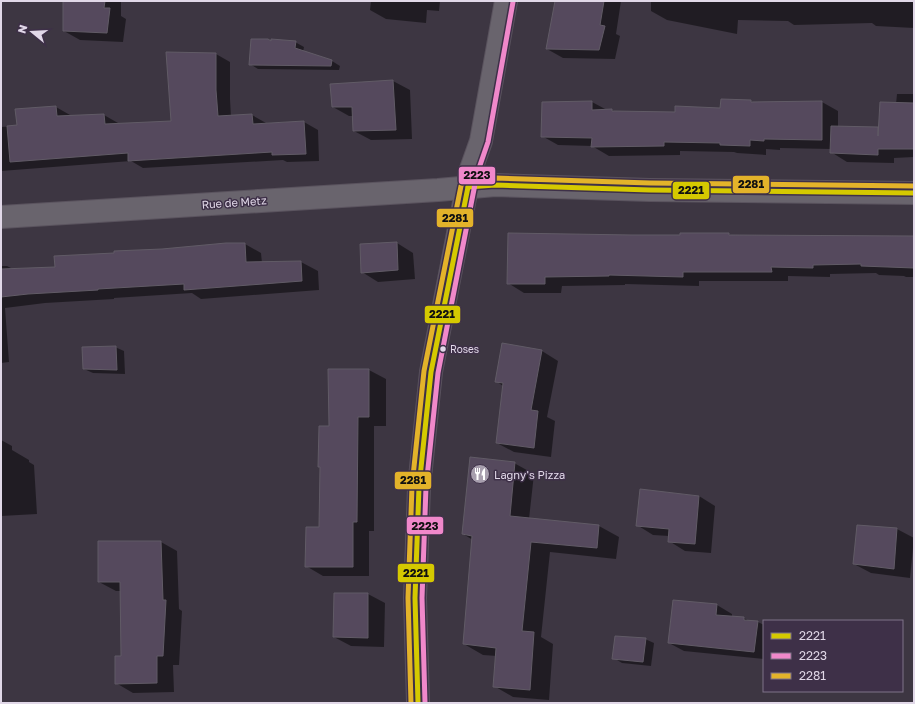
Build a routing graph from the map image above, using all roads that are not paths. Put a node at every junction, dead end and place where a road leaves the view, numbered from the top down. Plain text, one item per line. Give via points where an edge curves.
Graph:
1 (506, 1) edge
2 (468, 187) junction
3 (914, 193) edge
4 (1, 217) edge
5 (418, 703) edge

1 - 2 street via 481,141 470,172
2 - 3 street, Rue de Metz via 495,185 650,190
2 - 4 street, Rue de Metz
2 - 5 street via 432,372 419,487 415,598

